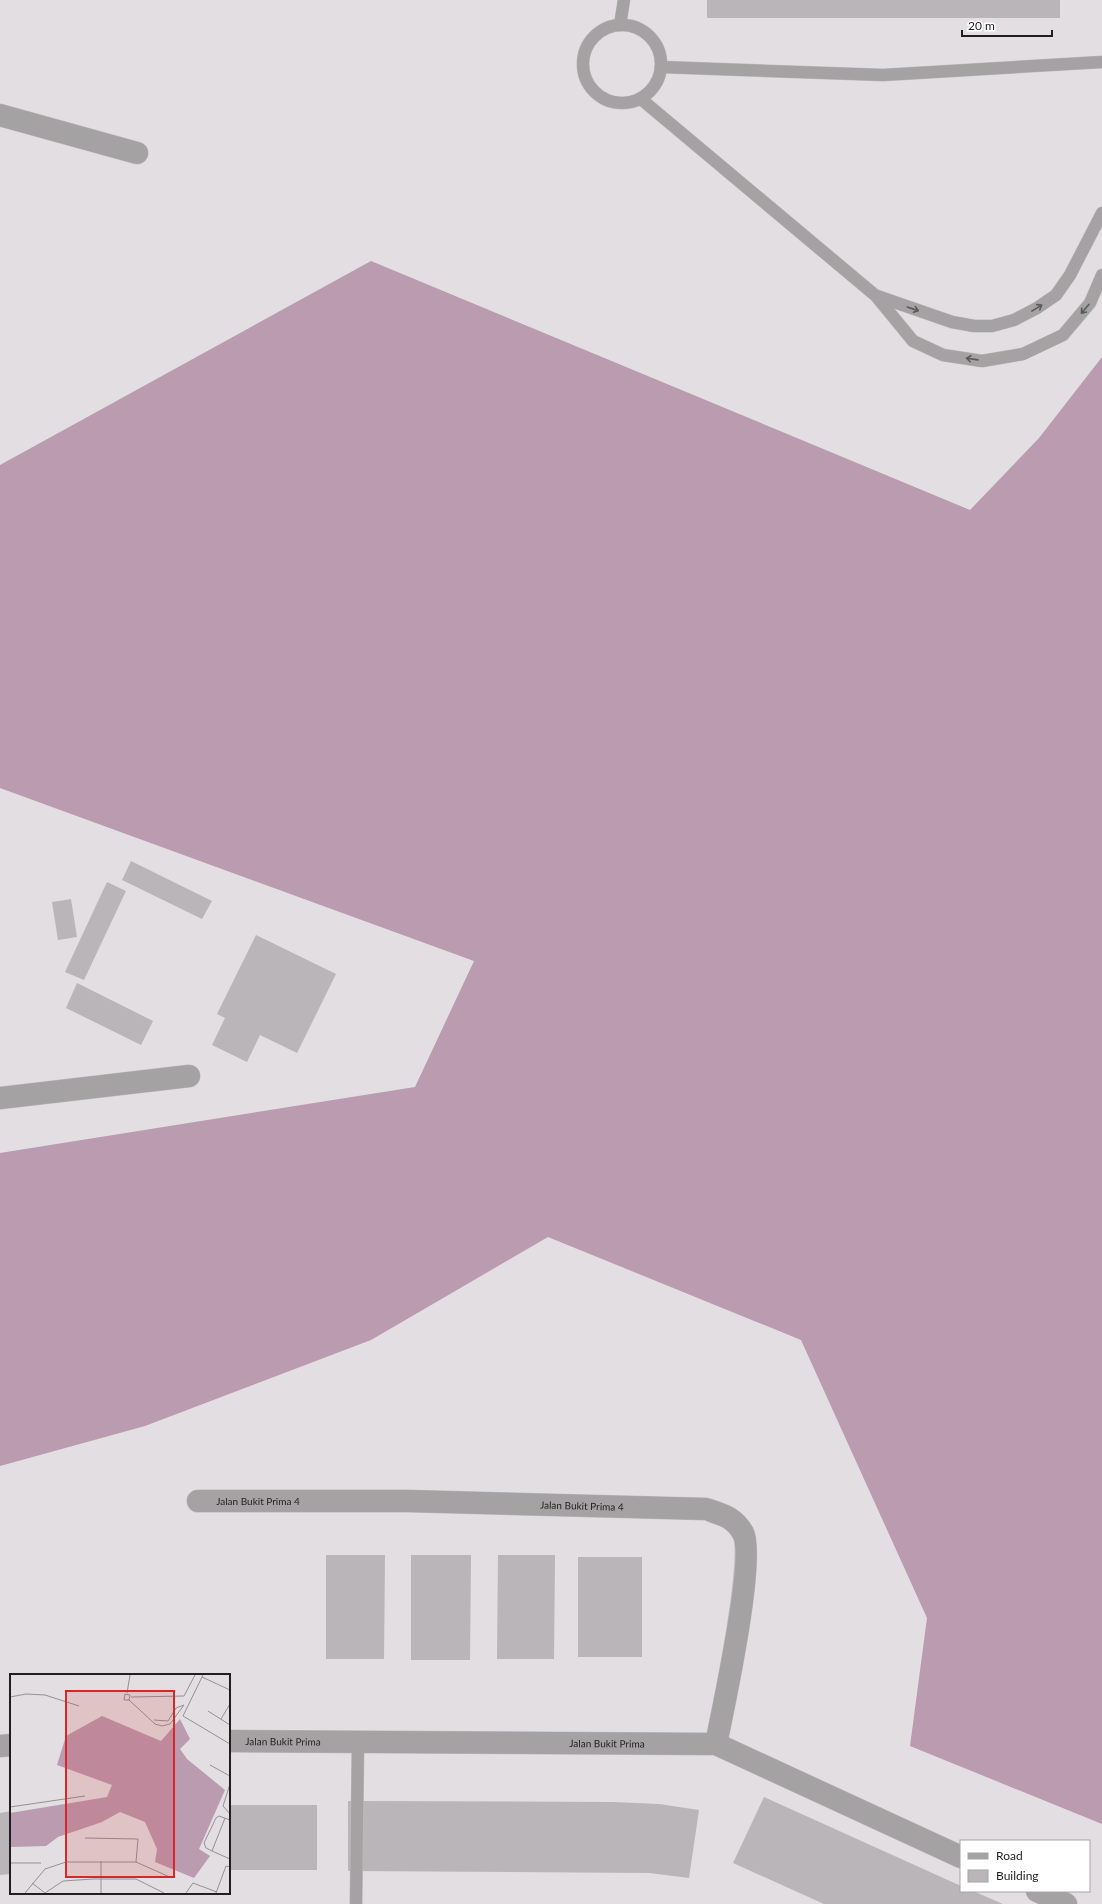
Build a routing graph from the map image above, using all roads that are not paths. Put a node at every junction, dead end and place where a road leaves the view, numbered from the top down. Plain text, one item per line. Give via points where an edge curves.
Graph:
1 (624, 0) edge
2 (620, 25) junction
3 (1102, 62) edge
4 (661, 67) junction
5 (641, 99) junction
6 (0, 115) edge
7 (137, 153) dead end
8 (1102, 213) edge
9 (1102, 275) edge
10 (876, 296) junction
11 (189, 1076) dead end
12 (0, 1098) edge
13 (198, 1501) dead end
14 (230, 1741) edge
15 (358, 1742) junction
16 (716, 1744) junction
17 (10, 1745) edge
18 (0, 1746) edge
19 (960, 1857) edge
20 (1039, 1892) edge
21 (356, 1904) edge
22 (1066, 1904) edge

1 - 2 lane
2 - 4 lane via 634,27 655,42 660,54
2 - 5 lane via 606,29 592,38 584,52 582,67 586,82 596,94 610,102 626,104
3 - 4 lane via 884,76
4 - 5 lane via 658,80 651,91
5 - 10 lane
6 - 7 street
10 -> 8 lane via 952,322 974,326 992,326 1014,320 1056,295 1070,275
9 -> 10 lane via 1090,303 1063,335 1023,354 982,361 943,356 913,341
11 - 12 street
13 - 16 street, Jalan Bukit Prima 4 via 408,1501 706,1509 731,1517 744,1534 747,1561
14 - 15 street, Jalan Bukit Prima
15 - 16 street, Jalan Bukit Prima
15 - 21 lane
16 - 19 street, Jalan Bukit Prima
17 - 18 street
20 - 22 street

